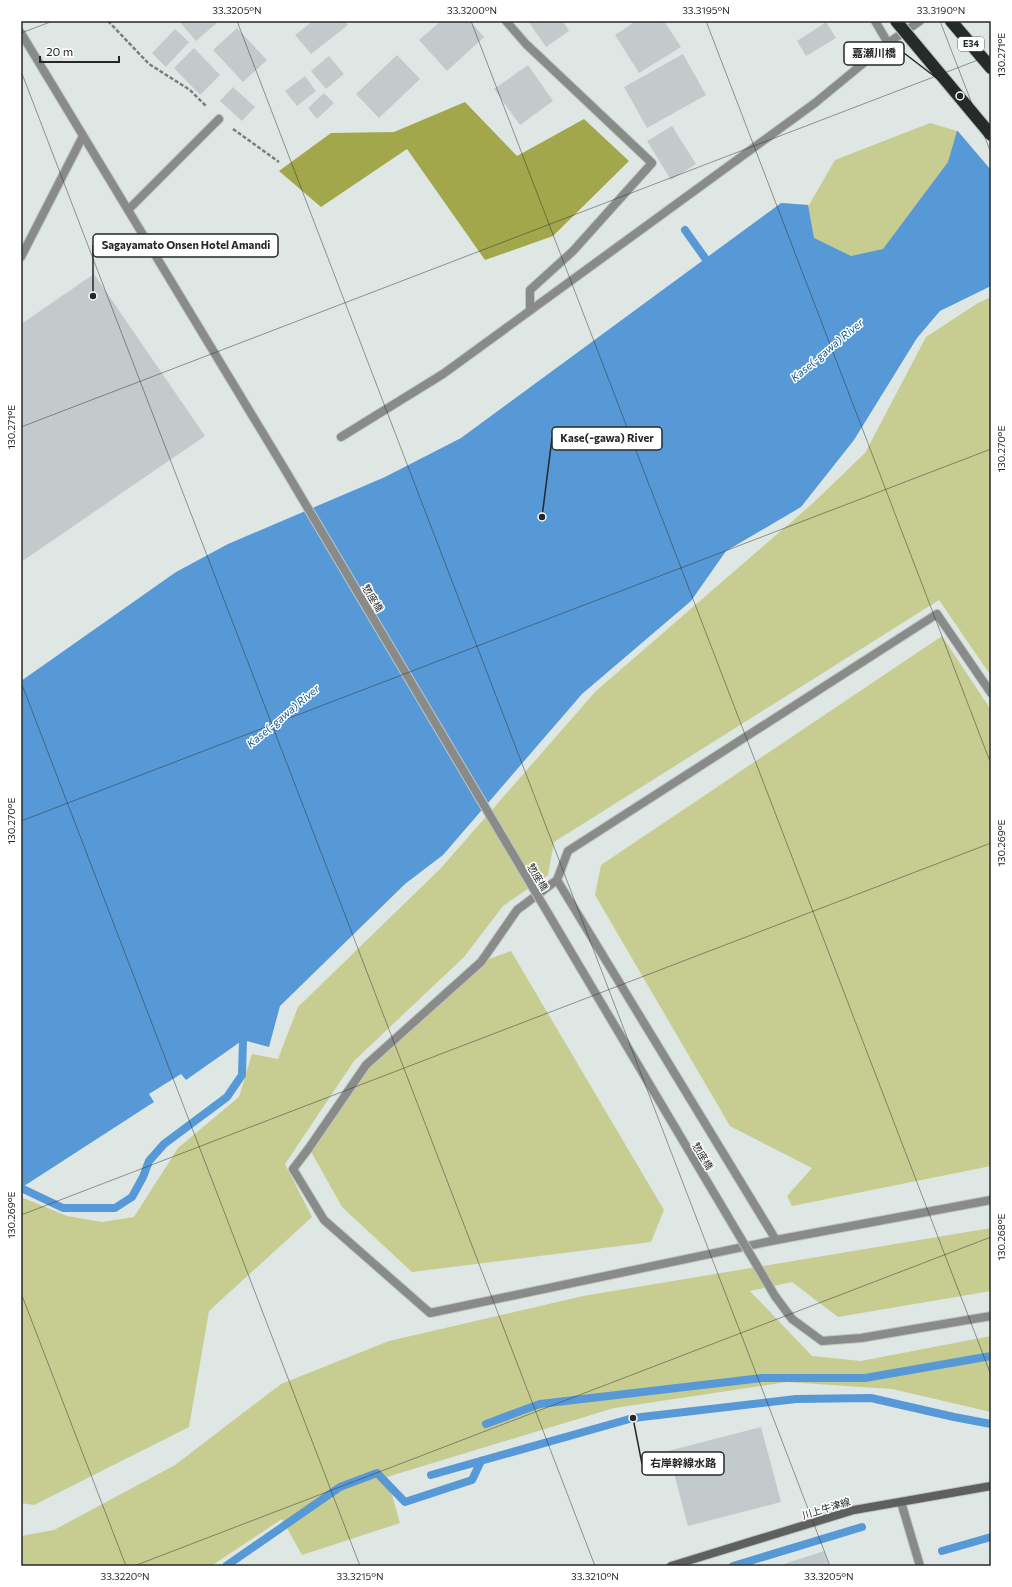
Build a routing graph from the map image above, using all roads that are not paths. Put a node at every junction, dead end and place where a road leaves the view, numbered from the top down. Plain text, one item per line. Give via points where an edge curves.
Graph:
1 (506, 21) edge
2 (875, 21) edge
3 (896, 21) edge
4 (920, 21) edge
5 (951, 21) edge
6 (21, 34) edge
7 (888, 43) junction
8 (991, 68) edge
9 (219, 119) road end
10 (991, 135) edge
11 (83, 136) junction
12 (128, 210) junction
13 (21, 257) edge
14 (530, 310) junction
15 (341, 437) dead end
16 (991, 693) edge
17 (557, 880) junction
18 (991, 1200) edge
19 (776, 1240) junction
20 (991, 1316) edge
21 (991, 1486) edge
22 (901, 1502) junction
23 (671, 1566) edge
24 (920, 1566) edge

1 - 14 street via 526,44 652,164 573,251 530,290
2 - 7 street
3 - 10 highway, bridge
4 - 7 street
5 - 8 highway, E34
6 - 11 street, 惣座橋
7 - 14 street via 815,103
9 - 12 street
11 - 12 street, 惣座橋
11 - 13 street
12 - 20 street, 惣座橋, bridge via 775,1296 792,1319 822,1341 861,1338
14 - 15 street via 443,374
16 - 17 street via 937,614 568,851
17 - 19 street
17 - 19 street via 517,910 481,962 366,1065 293,1169 324,1220 430,1313
18 - 19 street
21 - 22 main road, 川上牛津線
22 - 23 main road, 川上牛津線 via 854,1510
22 - 24 street

